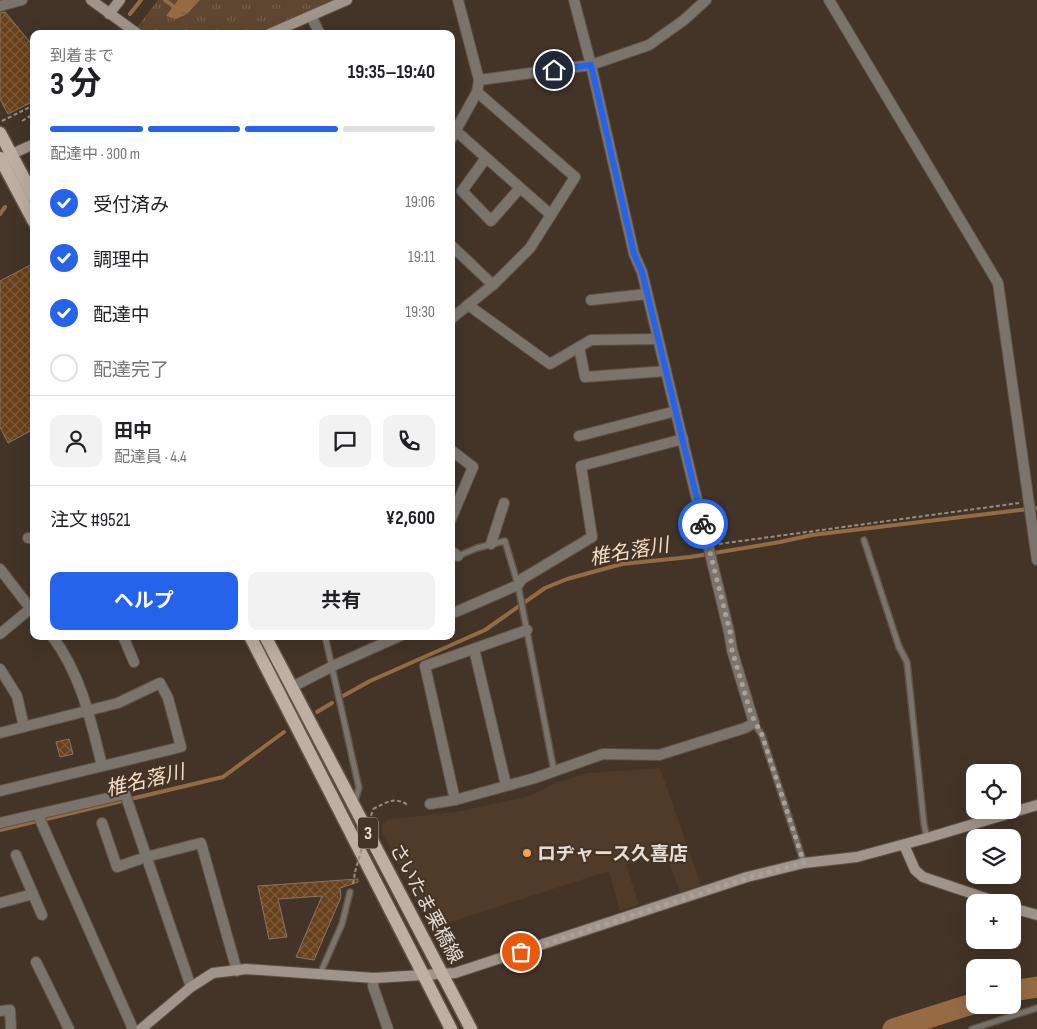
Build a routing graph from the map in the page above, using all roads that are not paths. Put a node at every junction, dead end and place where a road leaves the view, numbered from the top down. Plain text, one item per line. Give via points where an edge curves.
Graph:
1 (22, 0) edge
2 (91, 0) edge
3 (120, 0) edge
4 (347, 0) edge
5 (458, 0) edge
6 (574, 0) edge
7 (706, 0) edge
8 (828, 0) edge
9 (0, 6) edge
10 (109, 14) junction
11 (311, 16) junction
12 (132, 30) edge
13 (278, 30) edge
14 (318, 30) edge
15 (591, 65) junction
16 (479, 80) junction
17 (477, 92) junction
18 (0, 133) edge
19 (455, 133) edge
20 (455, 136) edge
21 (30, 146) edge
22 (3, 157) edge
23 (486, 158) junction
24 (520, 188) junction
25 (30, 192) edge
26 (30, 214) edge
27 (551, 215) junction
28 (455, 249) edge
29 (492, 286) junction
30 (647, 294) junction
31 (591, 300) dead end
32 (468, 305) junction
33 (455, 315) edge
34 (658, 339) junction
35 (579, 347) junction
36 (666, 372) junction
37 (676, 411) junction
38 (579, 436) dead end
39 (682, 439) junction
40 (455, 453) edge
41 (1033, 501) edge
42 (504, 504) dead end
43 (455, 509) edge
44 (864, 540) dead end
45 (491, 544) junction
46 (455, 555) edge
47 (1037, 560) edge
48 (0, 569) edge
49 (518, 585) junction
50 (30, 608) edge
51 (30, 612) edge
52 (455, 612) edge
53 (527, 630) junction
54 (0, 634) edge
55 (57, 640) edge
56 (125, 640) edge
57 (252, 640) edge
58 (267, 640) edge
59 (326, 640) edge
60 (391, 640) edge
61 (474, 649) junction
62 (134, 662) dead end
63 (332, 666) junction
64 (0, 669) edge
65 (292, 687) junction
66 (89, 711) junction
67 (754, 724) junction
68 (24, 727) junction
69 (0, 733) edge
70 (102, 766) junction
71 (554, 771) junction
72 (506, 785) junction
73 (0, 791) edge
74 (455, 800) junction
75 (430, 804) dead end
76 (1037, 805) edge
77 (354, 806) junction
78 (38, 815) junction
79 (0, 823) edge
80 (102, 823) dead end
81 (927, 838) junction
82 (904, 845) junction
83 (16, 855) dead end
84 (146, 857) junction
85 (804, 863) junction
86 (352, 889) road end
87 (33, 894) junction
88 (973, 894) edge
89 (0, 903) edge
90 (1021, 911) edge
91 (42, 915) dead end
92 (1037, 915) edge
93 (36, 962) dead end
94 (237, 971) junction
95 (320, 974) junction
96 (444, 975) junction
97 (423, 976) junction
98 (374, 978) junction
99 (191, 987) junction
100 (1037, 1008) edge
101 (0, 1011) edge
102 (11, 1029) edge
103 (68, 1029) edge
104 (133, 1029) edge
105 (141, 1029) edge
106 (388, 1029) edge
107 (451, 1029) edge
108 (471, 1029) edge
109 (972, 1029) edge

1 - 9 street
2 - 10 street
3 - 10 street
4 - 11 street
5 - 16 street
6 - 15 street
7 - 15 street via 649,45
8 - 41 street via 998,282
10 - 12 street
11 - 13 street
11 - 14 street
15 - 16 street
15 - 30 street via 634,254
16 - 17 street
17 - 19 street
17 - 27 street via 575,178
18 - 22 main road
20 - 23 street
21 - 22 street
22 - 25 main road
22 - 26 main road
23 - 24 street
23 - 24 street via 462,191 491,221
24 - 27 street
27 - 29 street via 530,248
28 - 29 street
29 - 32 street
30 - 31 street
30 - 34 street
32 - 33 street
32 - 35 street via 550,364
34 - 35 street via 591,340
34 - 36 street
35 - 36 street via 585,377
36 - 37 street
37 - 38 street
37 - 39 street
39 - 49 street via 581,466 592,537 522,579
39 - 67 street via 732,650
40 - 43 street via 472,467
41 - 47 street
42 - 45 street
44 - 81 lane via 899,647 907,662
45 - 46 lane
45 - 49 lane via 505,541
48 - 50 street
49 - 52 street
49 - 53 lane
51 - 54 street
53 - 61 street
53 - 71 lane
55 - 66 street
56 - 62 street
57 - 97 main road, さいたま栗橋線 / 3
58 - 65 main road, さいたま栗橋線 / 3
59 - 63 lane
60 - 63 street
61 - 72 street
61 - 74 street via 425,666
63 - 65 street
63 - 77 lane via 359,788
64 - 68 street via 17,696
65 - 77 main road, さいたま栗橋線 / 3
66 - 68 street
66 - 70 street
66 - 70 street via 118,703 160,683 175,719 181,747
67 - 71 street via 659,755 603,754
67 - 85 lane via 765,744
68 - 69 street
70 - 73 street
71 - 72 street
72 - 74 street
74 - 75 street
76 - 81 street
77 - 96 main road, さいたま栗橋線 / 3
78 - 79 street
78 - 84 street via 125,794
78 - 104 street
80 - 84 street via 117,867
81 - 82 street
82 - 85 street via 857,857
82 - 88 street via 922,877
83 - 87 street
84 - 94 street via 201,843
84 - 99 street
85 - 96 street via 747,878
86 - 95 lane via 342,924
87 - 89 street
87 - 91 street
90 - 92 street
93 - 103 street
94 - 95 street
94 - 99 street via 213,973
95 - 98 street
96 - 97 street
96 - 108 main road, さいたま栗橋線 / 3
97 - 98 street
97 - 107 main road, さいたま栗橋線 / 3
98 - 106 street via 373,986
99 - 105 street
100 - 109 lane
101 - 102 street via 10,1010

